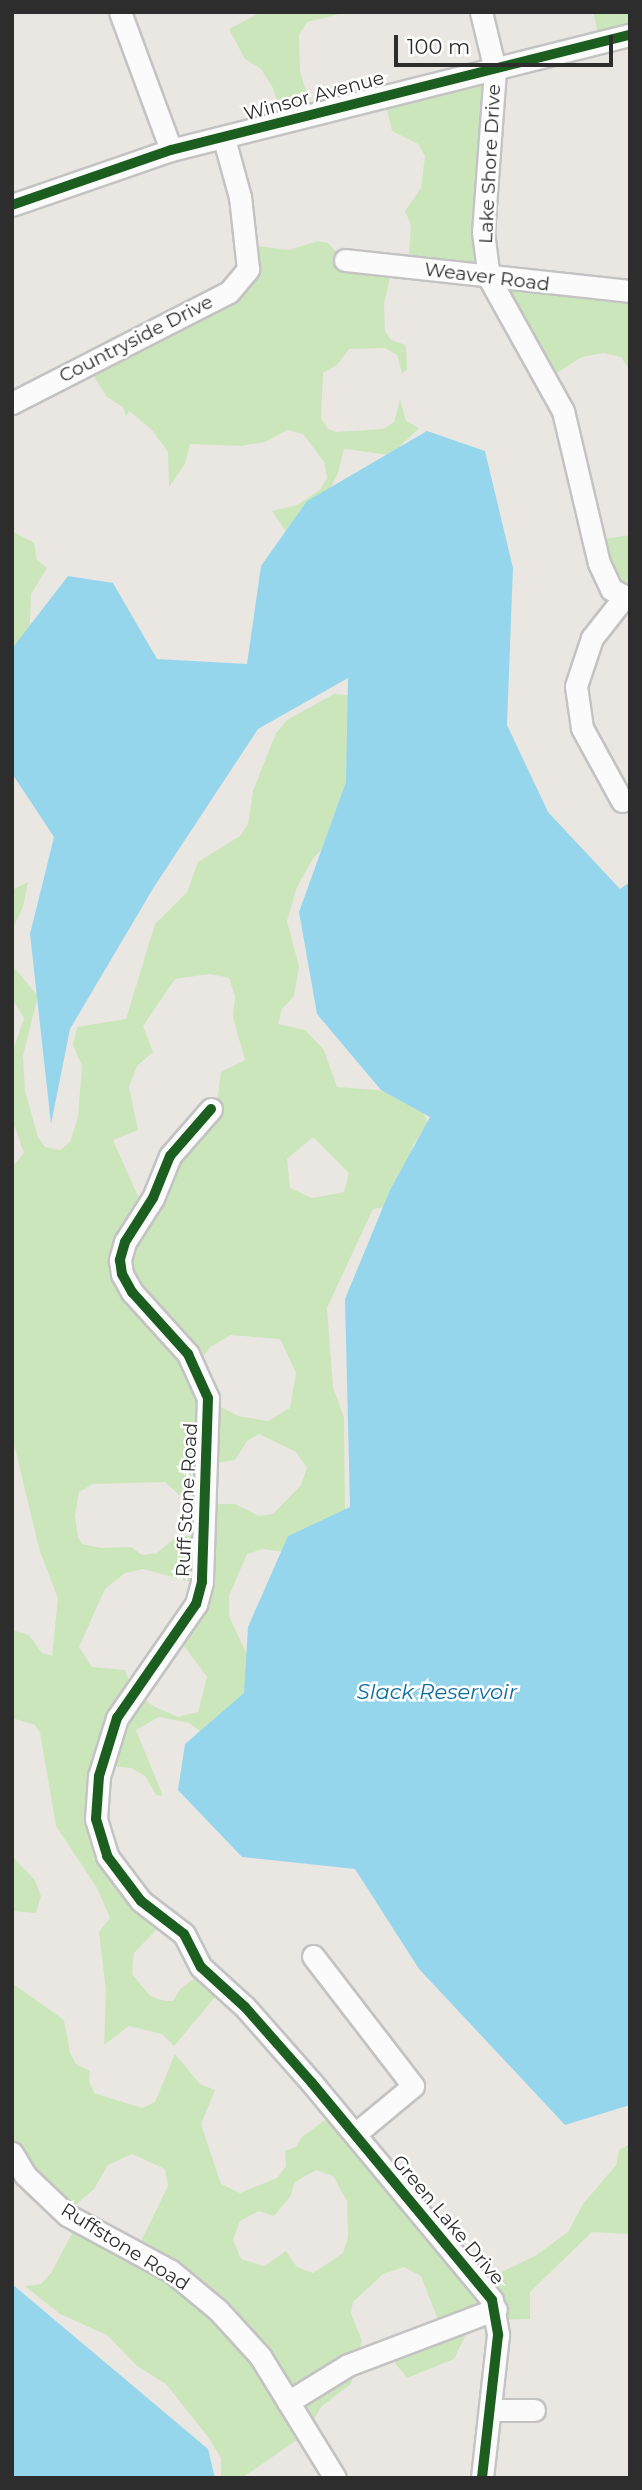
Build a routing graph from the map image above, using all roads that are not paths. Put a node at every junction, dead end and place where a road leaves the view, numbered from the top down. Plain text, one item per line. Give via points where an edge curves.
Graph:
1 (120, 12) edge
2 (481, 12) edge
3 (630, 35) edge
4 (495, 70) junction
5 (224, 139) junction
6 (171, 150) junction
7 (12, 205) edge
8 (345, 260) dead end
9 (489, 278) junction
10 (630, 291) edge
11 (12, 403) edge
12 (627, 598) edge
13 (622, 801) dead end
14 (211, 1108) dead end
15 (313, 1956) dead end
16 (261, 2026) joint
17 (355, 2134) junction
18 (12, 2153) edge
19 (496, 2309) junction
20 (288, 2402) junction
21 (490, 2410) junction
22 (534, 2410) dead end
23 (335, 2478) edge
24 (482, 2478) edge

1 - 6 street
2 - 4 street, Lake Shore Drive
3 - 4 street, Winsor Avenue
4 - 5 street, Winsor Avenue via 390,93
4 - 9 street, Lake Shore Drive via 483,232
5 - 6 street, Winsor Avenue
5 - 11 street, Countryside Drive via 240,197 248,269 229,292
6 - 7 street, Winsor Avenue
8 - 9 street, Weaver Road
9 - 10 street, Weaver Road
9 - 12 street, Lake Shore Drive via 563,411 599,563 611,589
12 - 13 street via 592,638 576,686 582,728
14 - 16 street, Ruff Stone Road via 170,1156 120,1260 132,1292 188,1354 208,1398 202,1582 196,1604 117,1718 99,1776 96,1819 107,1856 141,1901 184,1934 201,1967
15 - 17 street via 412,2087
16 - 17 street, Green Lake Drive
17 - 19 street, Green Lake Drive via 475,2275
18 - 20 street, Ruffstone Road via 25,2175 67,2215 170,2271 218,2310 260,2356
19 - 20 street via 348,2365
19 - 21 street, Green Lake Drive
20 - 23 street, Ruffstone Road
21 - 22 street
21 - 24 street, Green Lake Drive

